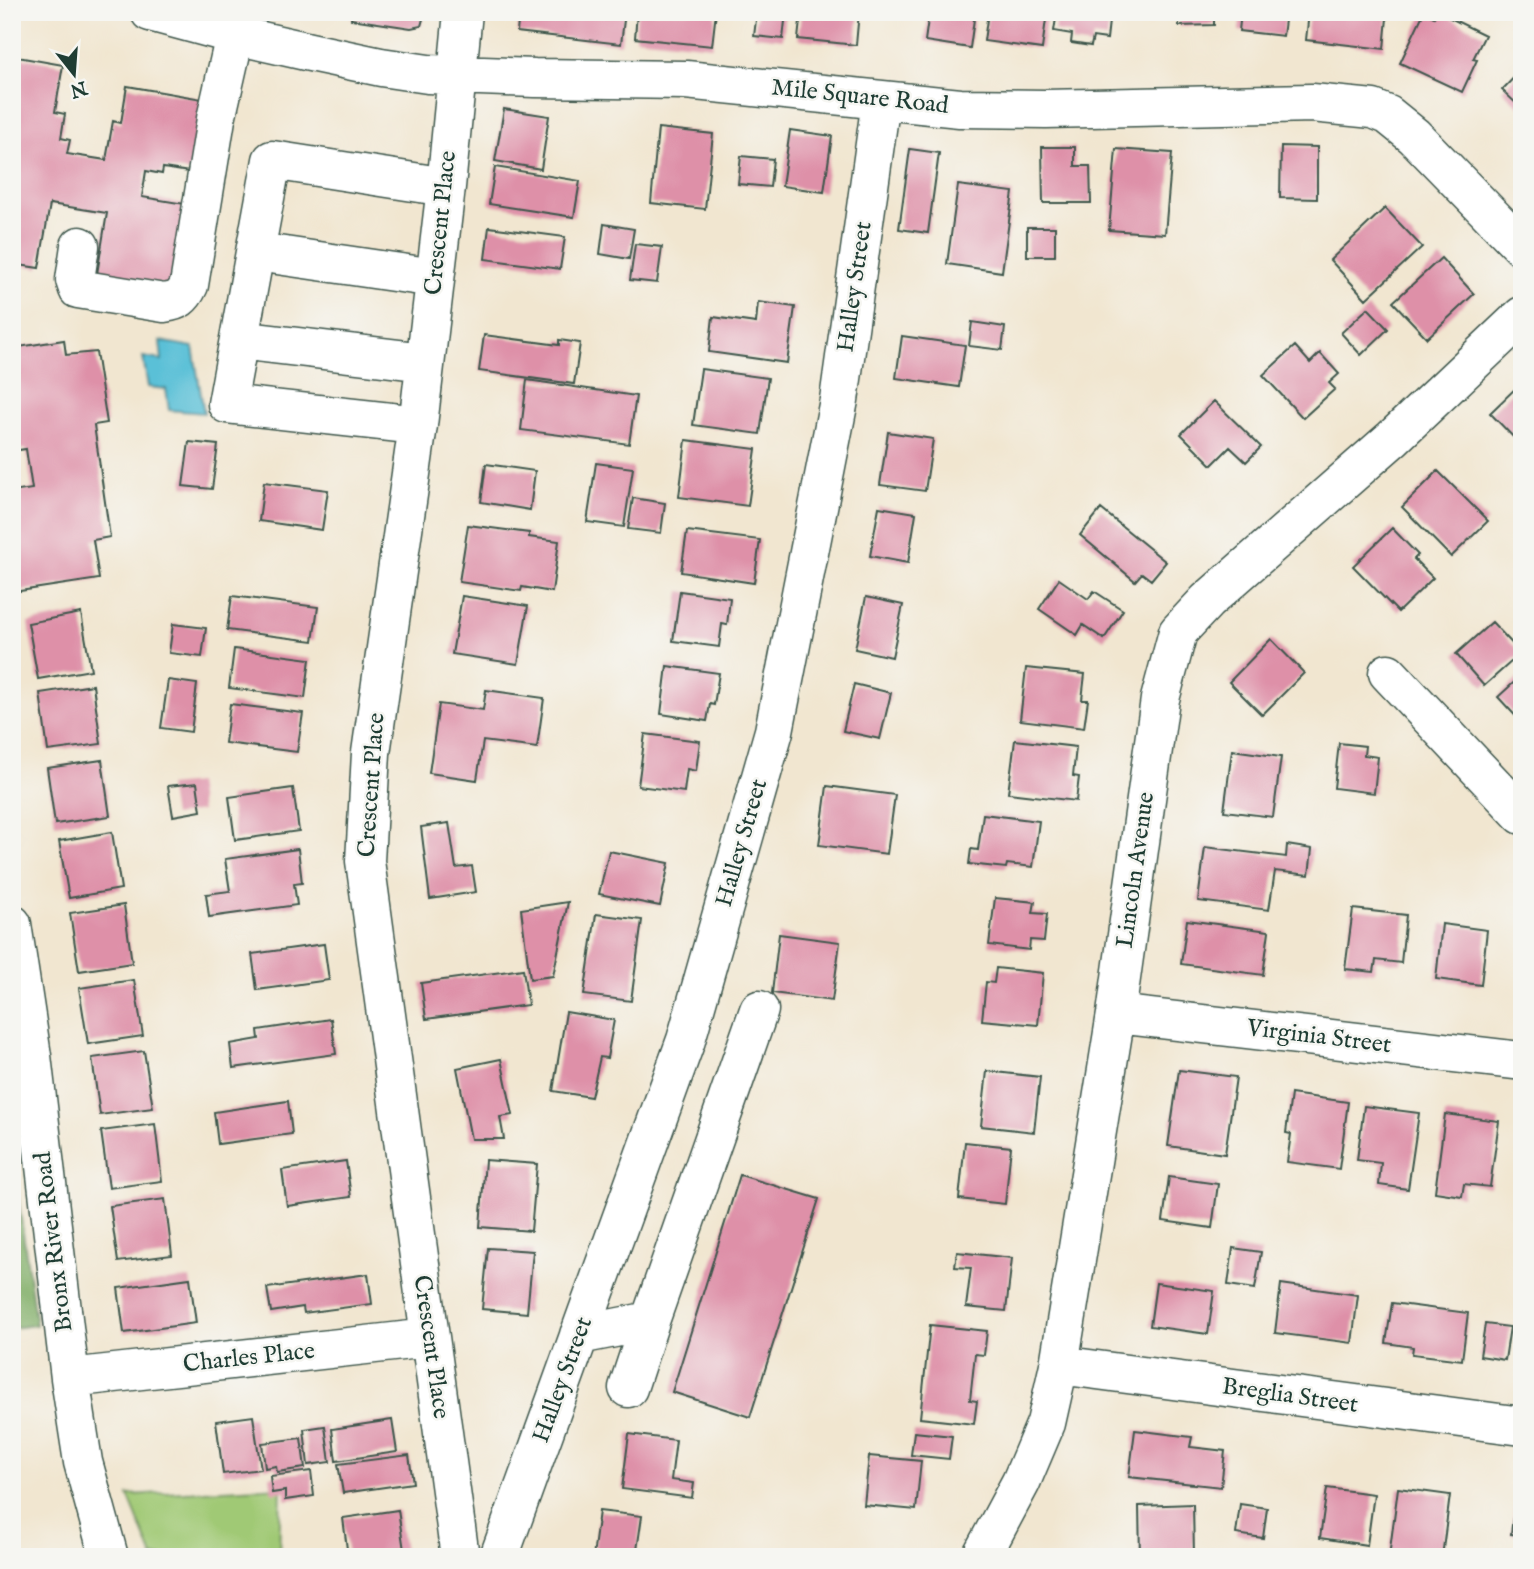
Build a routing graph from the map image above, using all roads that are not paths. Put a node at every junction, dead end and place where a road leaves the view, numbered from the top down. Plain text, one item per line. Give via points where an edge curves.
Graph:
1 (150, 12) edge
2 (463, 12) edge
3 (235, 35) junction
4 (456, 75) junction
5 (881, 102) junction
6 (446, 187) junction
7 (80, 246) dead end
8 (1522, 247) edge
9 (257, 252) junction
10 (435, 278) junction
11 (1522, 316) edge
12 (239, 340) junction
13 (425, 362) junction
14 (418, 425) junction
15 (1388, 673) dead end
16 (1522, 816) edge
17 (12, 924) edge
18 (759, 1010) dead end
19 (1116, 1014) junction
20 (1522, 1061) edge
21 (650, 1321) junction
22 (579, 1335) junction
23 (429, 1338) junction
24 (1059, 1365) junction
25 (70, 1378) junction
26 (628, 1388) dead end
27 (1522, 1426) edge
28 (109, 1557) edge
29 (460, 1557) edge
30 (499, 1557) edge
31 (981, 1557) edge

1 - 3 street, Mile Square Road
2 - 4 street, Crescent Place
3 - 4 street, Mile Square Road via 381,67
3 - 7 street via 185,294 178,301 164,303 78,289
4 - 5 street, Mile Square Road via 685,80
4 - 6 street, Crescent Place
5 - 8 street, Mile Square Road via 1003,109 1312,103 1373,110 1388,115 1414,136
5 - 22 street, Halley Street via 839,400 774,730 686,1040
6 - 9 street via 272,160
6 - 10 street, Crescent Place
9 - 10 street
9 - 12 street
10 - 13 street, Crescent Place
11 - 19 street, Lincoln Avenue via 1178,632 1160,699
12 - 13 street
12 - 14 street via 227,404
13 - 14 street, Crescent Place
14 - 23 street, Crescent Place via 371,753 365,861
15 - 16 street
17 - 25 street, Bronx River Road
18 - 21 street
19 - 20 street, Virginia Street
19 - 24 street, Lincoln Avenue
21 - 22 street
21 - 26 street
22 - 30 street, Halley Street
23 - 25 street, Charles Place
23 - 29 street, Crescent Place
24 - 27 street, Breglia Street
24 - 31 street, Lincoln Avenue via 1046,1423
25 - 28 street, Bronx River Road via 83,1462

